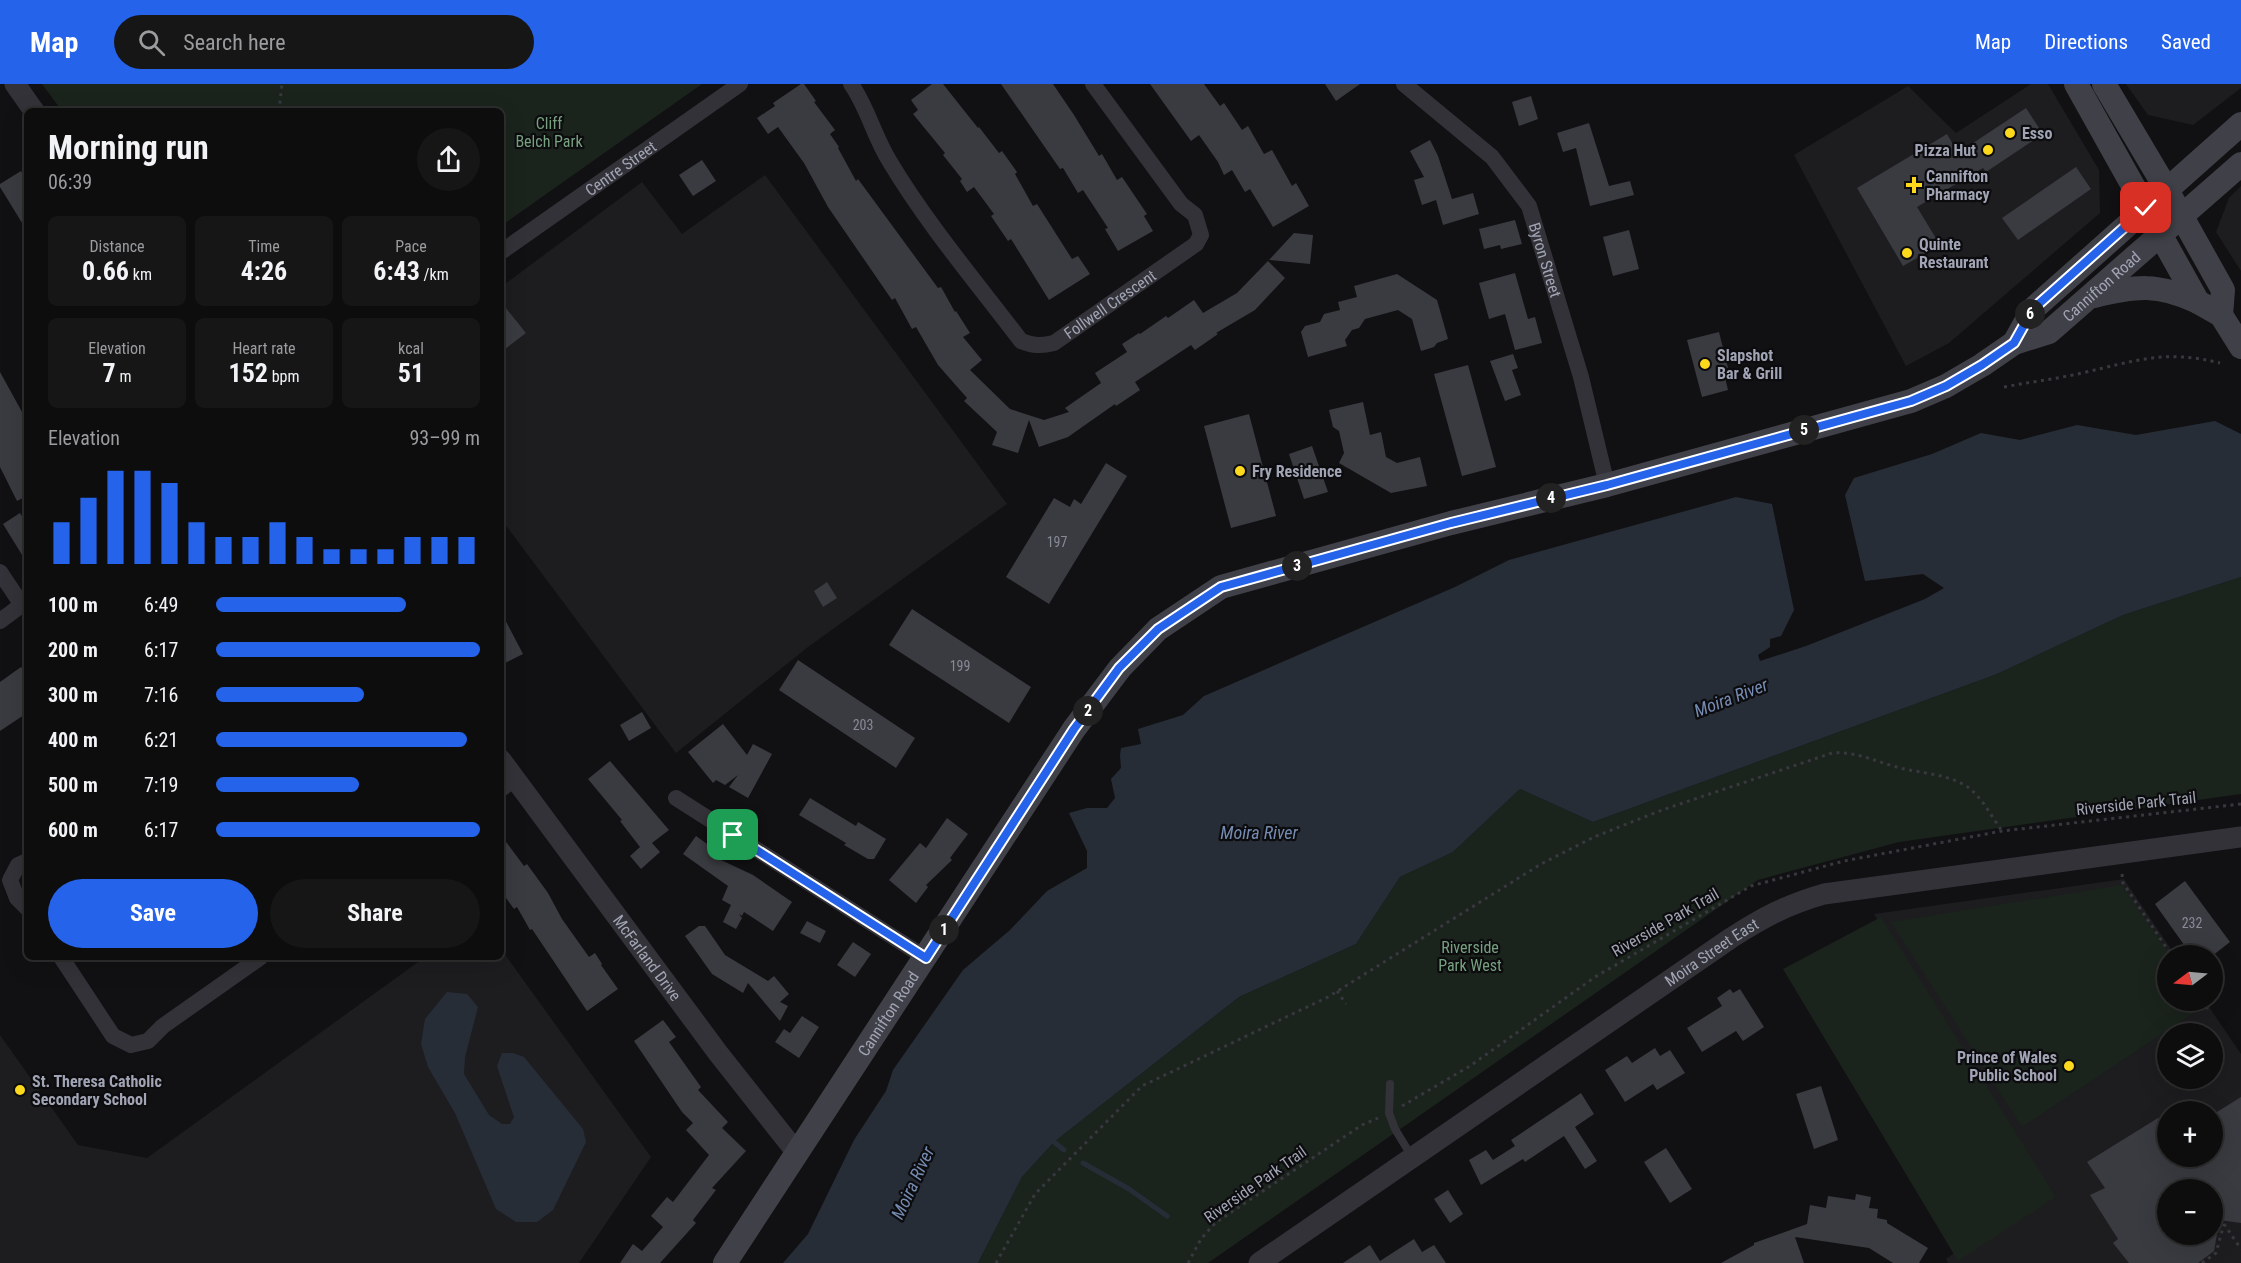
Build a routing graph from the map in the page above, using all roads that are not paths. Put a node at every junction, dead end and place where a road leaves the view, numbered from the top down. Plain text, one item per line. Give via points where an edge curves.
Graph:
1 (15, 84) edge
2 (740, 84) edge
3 (851, 84) edge
4 (1093, 84) edge
5 (1404, 84) edge
6 (2076, 84) edge
7 (2104, 84) edge
8 (32, 108) edge
9 (2241, 124) edge
10 (2241, 164) edge
11 (2167, 190) junction
12 (2146, 208) junction
13 (2182, 216) junction
14 (2161, 235) junction
15 (504, 250) edge
16 (2092, 297) junction
17 (2198, 302) junction
18 (2233, 327) edge
19 (2014, 343) junction
20 (1607, 485) junction
21 (0, 572) edge
22 (24, 602) edge
23 (24, 604) edge
24 (0, 621) edge
25 (508, 784) edge
26 (676, 798) dead end
27 (2241, 837) edge
28 (24, 862) edge
29 (24, 905) edge
30 (926, 958) junction
31 (63, 960) edge
32 (257, 960) edge
33 (1390, 1084) dead end
34 (797, 1153) junction
35 (1412, 1157) junction
36 (725, 1263) edge
37 (1259, 1263) edge

1 - 8 street
2 - 15 street, Centre Street
3 - 4 street, Follwell Crescent via 866,107 890,163 955,255 1021,341 1042,346 1054,343 1196,244 1200,235 1195,215 1181,204
5 - 20 street, Byron Street via 1492,157 1529,206 1581,377
6 - 12 main road
7 - 11 main road
9 - 11 main road, Cannifton Road
10 - 13 main road, Cannifton Road
11 - 12 main road, Cannifton Road
11 - 13 main road
12 - 14 main road
12 - 19 main road, Cannifton Road via 2033,309
13 - 14 main road, Cannifton Road
13 - 18 main road via 2223,290
14 - 16 main road, Cannifton Road
14 - 17 main road
16 - 17 main road via 2146,287 2179,293
16 - 19 main road, Cannifton Road via 2049,332
17 - 18 main road
19 - 20 main road, Cannifton Road via 1955,381 1911,401
20 - 30 main road, Cannifton Road via 1451,523 1221,587 1158,629 1119,668 1074,729
21 - 22 street
23 - 24 street
25 - 34 street, McFarland Drive
26 - 30 street
27 - 35 street, Moira Street East via 1833,893 1789,904 1731,938
28 - 29 street via 18,865 10,880 16,898
30 - 34 main road, Cannifton Road
31 - 32 street via 113,1036 131,1045 148,1041 163,1026
33 - 35 lane via 1389,1113
34 - 36 main road, Cannifton Road
35 - 37 street, Moira Street East

